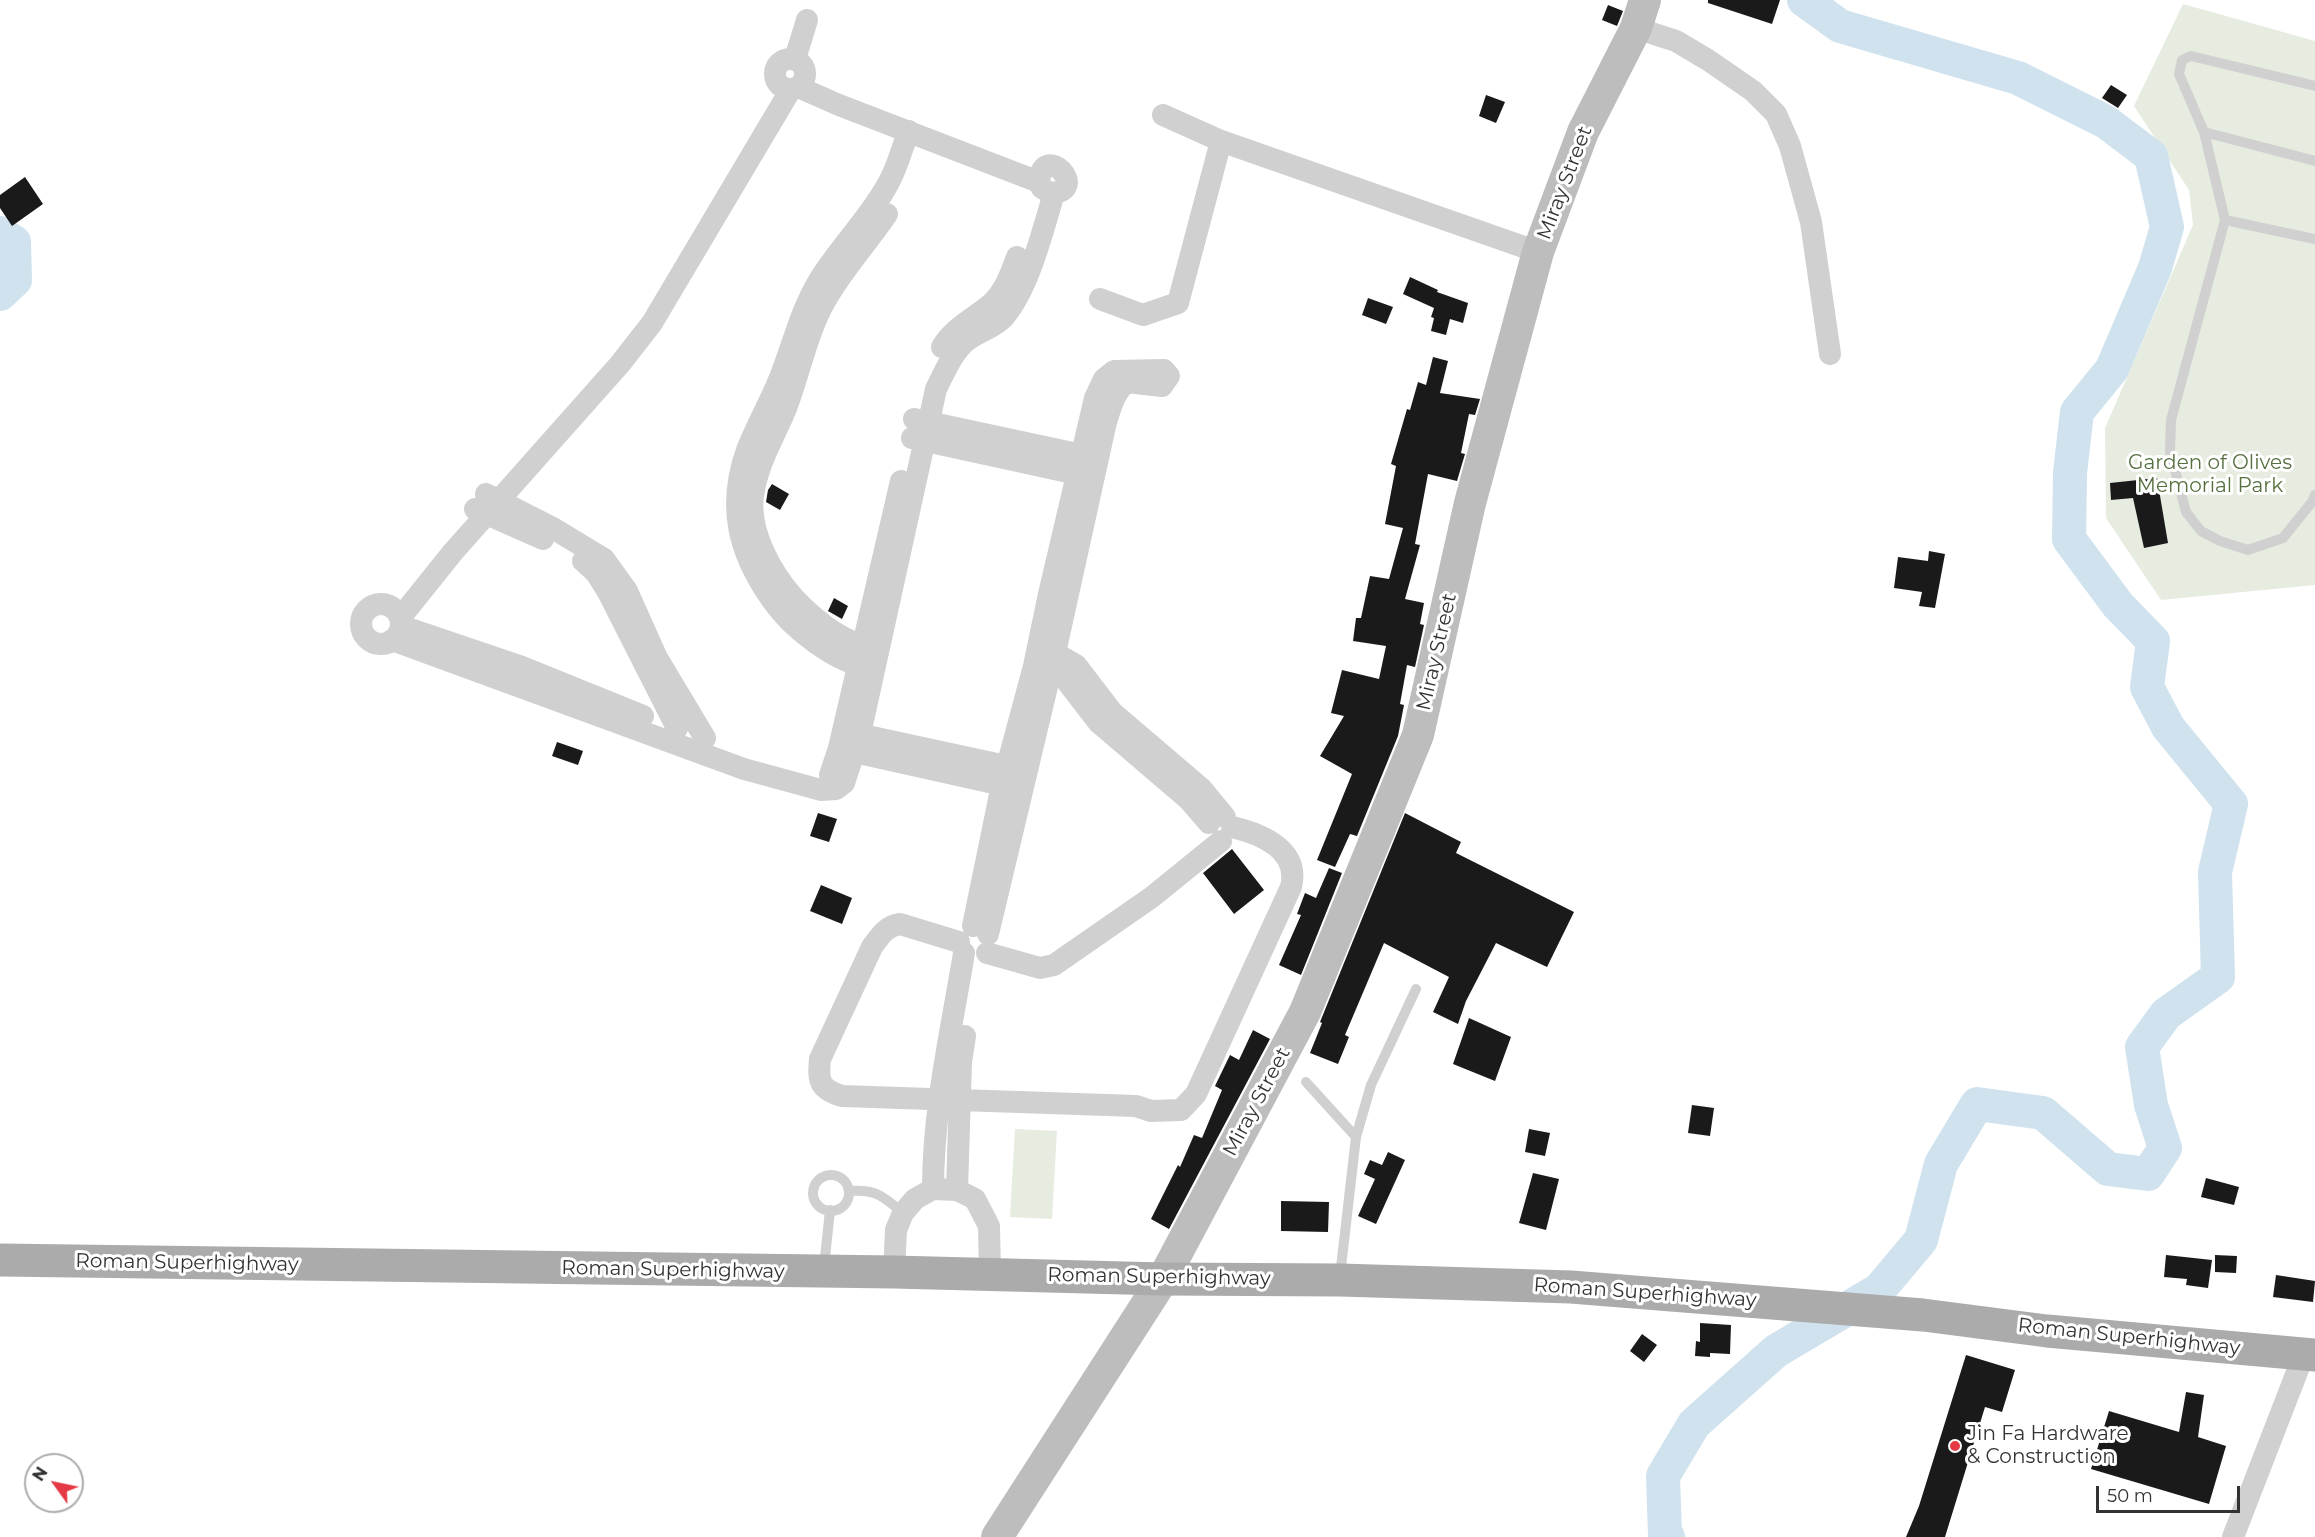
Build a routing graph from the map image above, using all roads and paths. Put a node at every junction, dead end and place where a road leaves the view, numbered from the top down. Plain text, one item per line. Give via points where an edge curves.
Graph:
1 (1640, 14) edge
2 (807, 20) dead end
3 (794, 78) junction
4 (2315, 86) edge
5 (1163, 115) dead end
6 (2204, 132) junction
7 (914, 133) junction
8 (1221, 141) junction
9 (970, 149) junction
10 (2315, 161) edge
11 (2225, 220) junction
12 (2315, 239) edge
13 (1538, 252) junction
14 (1100, 299) dead end
15 (1830, 354) dead end
16 (920, 430) junction
17 (2315, 495) edge
18 (486, 504) junction
19 (868, 658) junction
20 (1044, 659) junction
21 (688, 736) junction
22 (849, 741) junction
23 (1015, 778) junction
24 (1219, 828) junction
25 (976, 942) junction
26 (1416, 989) dead end
27 (1306, 1082) dead end
28 (948, 1105) junction
29 (1356, 1137) junction
30 (933, 1157) junction
31 (958, 1158) junction
32 (933, 1189) junction
33 (957, 1190) junction
34 (849, 1191) junction
35 (830, 1210) junction
36 (903, 1213) junction
37 (0, 1260) edge
38 (823, 1272) junction
39 (894, 1272) junction
40 (990, 1274) junction
41 (1163, 1279) junction
42 (1340, 1280) junction
43 (2309, 1355) edge
44 (997, 1537) edge
45 (2233, 1537) edge

1 - 13 street, Miray Street via 1583,132
1 - 15 street via 1753,91 1776,114 1790,146 1811,222
2 - 3 street
3 - 7 street via 839,105
3 - 9 street via 841,91
3 - 18 street via 646,319
4 - 6 lane via 2190,56 2182,60 2179,74
5 - 8 street
6 - 10 lane
6 - 11 lane
7 - 9 street
7 - 19 street via 896,184 837,253 820,295 809,340 794,363 781,419 756,452 753,497 745,519 758,560 807,612
8 - 13 street
8 - 14 street via 1178,303 1143,315
9 - 16 street via 1045,183 1034,234 1013,289 967,320
11 - 12 lane
11 - 17 lane via 2171,420 2170,451 2186,512 2201,531 2248,550 2283,538
13 - 41 street, Miray Street via 1470,503 1418,735 1305,1012
16 - 19 street
16 - 20 street via 1087,466
18 - 21 street via 544,539 587,555 631,620
18 - 21 street via 396,622 518,676
19 - 22 street
20 - 23 street
20 - 24 street via 1095,703 1099,723 1116,740
21 - 22 street via 747,762 821,784
22 - 23 street
23 - 25 street
24 - 25 street via 1148,892 1042,961
24 - 28 street via 1257,835 1281,850 1294,875 1196,1094 1181,1110 1151,1111 1136,1106 1095,1111
25 - 28 street
25 - 28 street via 901,909 888,911 882,922 860,940 835,1009 806,1055 810,1095 824,1106 840,1111 871,1104
26 - 29 lane via 1371,1085
27 - 29 lane
28 - 30 street
28 - 31 street
29 - 42 lane
30 - 31 street
30 - 32 street
31 - 33 street
32 - 33 street
32 - 36 street via 915,1199
33 - 40 street via 975,1199 989,1226
34 - 35 lane via 844,1205
34 - 35 lane via 836,1176 817,1181 815,1200
34 - 36 lane via 880,1194
35 - 38 lane
36 - 39 street via 896,1230
37 - 38 main road, Roman Superhighway
38 - 39 main road, Roman Superhighway
39 - 40 main road, Roman Superhighway
40 - 41 main road, Roman Superhighway
41 - 42 main road, Roman Superhighway
41 - 44 street, Miray Street
42 - 43 main road, Roman Superhighway via 1571,1287 1782,1303
43 - 45 street

